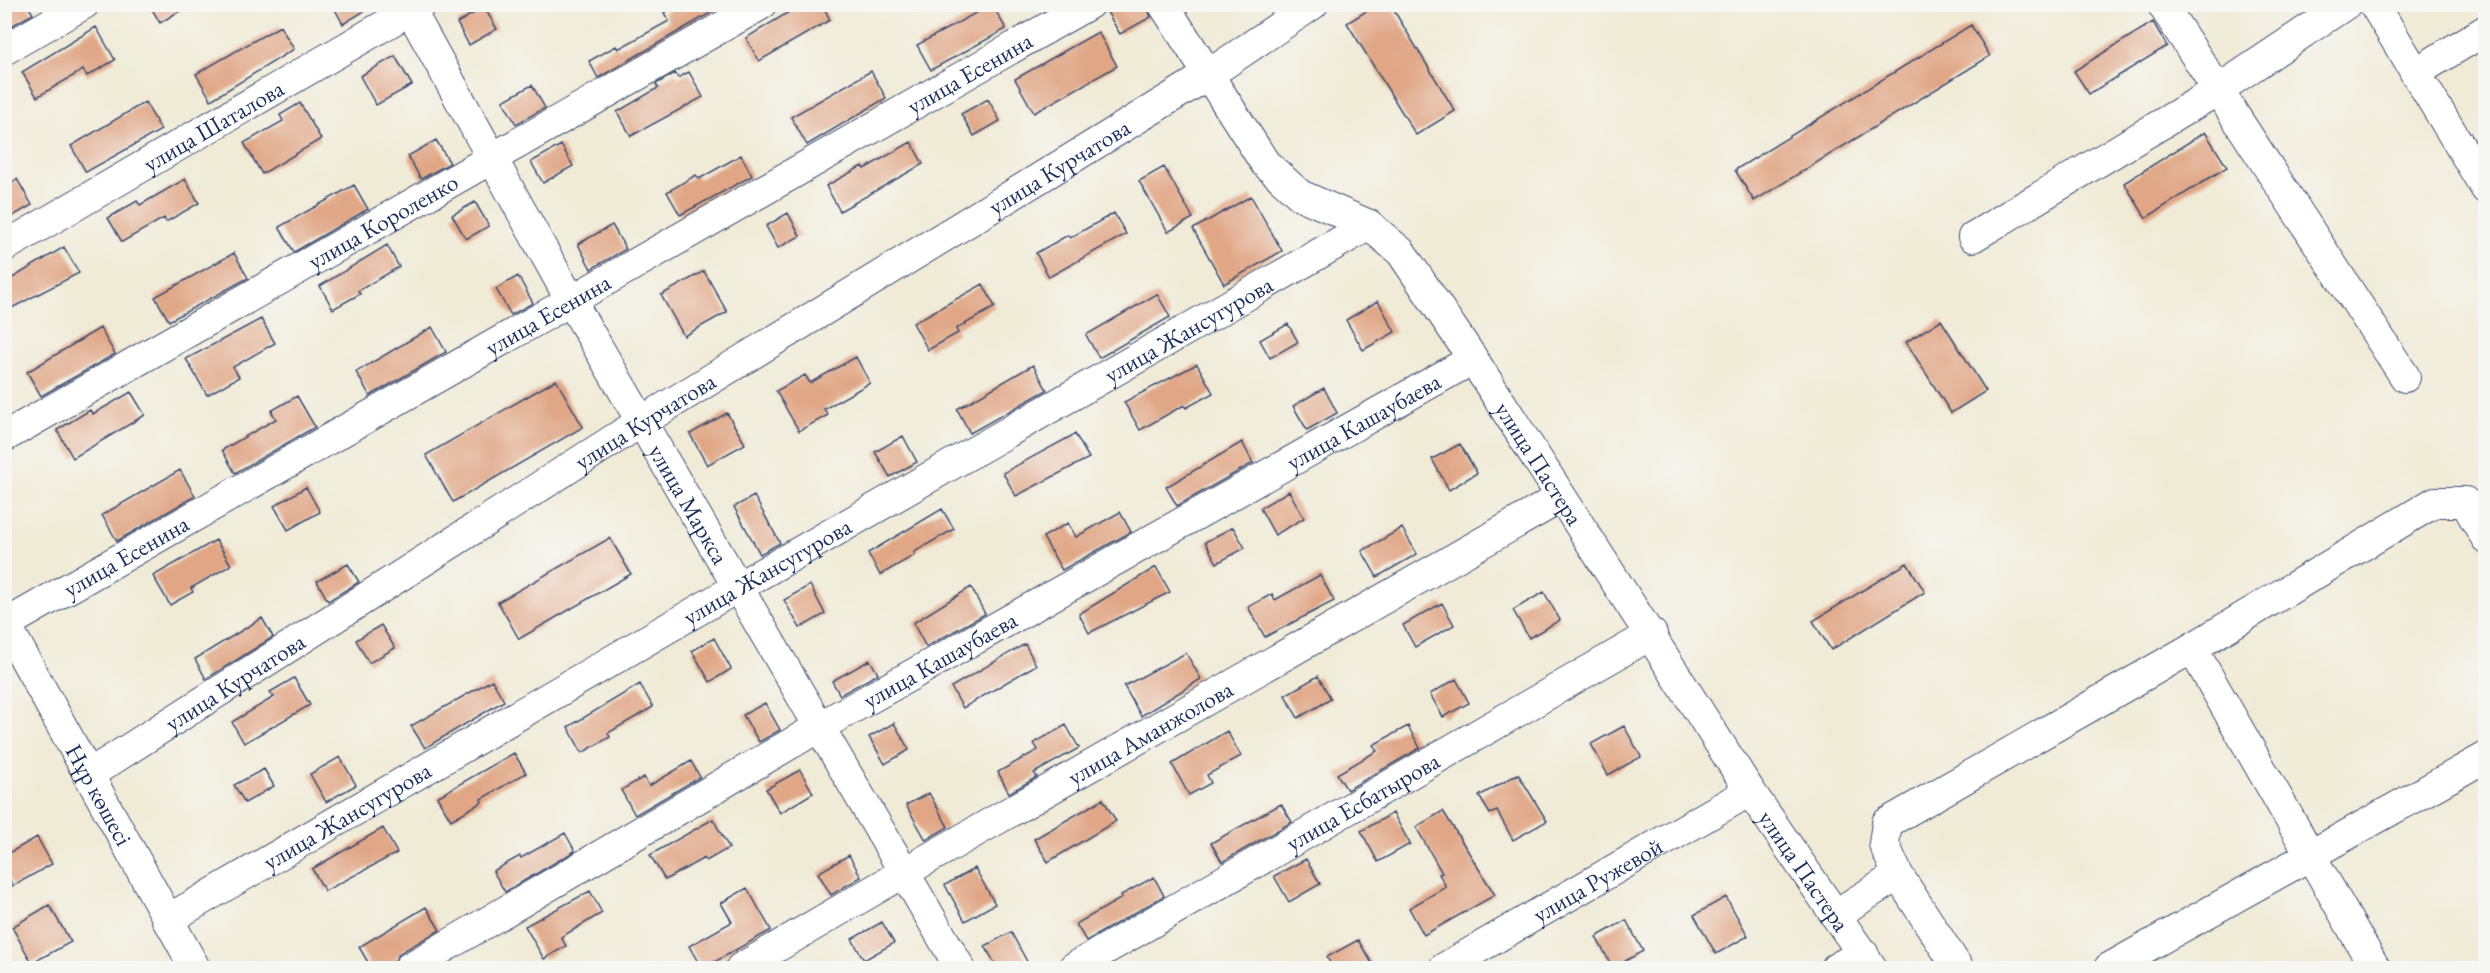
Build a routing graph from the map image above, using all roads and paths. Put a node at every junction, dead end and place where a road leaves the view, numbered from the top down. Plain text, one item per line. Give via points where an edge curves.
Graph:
1 (84, 4) edge
2 (762, 4) edge
3 (1089, 4) edge
4 (1163, 4) edge
5 (1313, 4) edge
6 (2162, 4) edge
7 (2346, 4) edge
8 (2374, 4) edge
9 (412, 6) edge
10 (2486, 30) edge
11 (4, 50) edge
12 (2415, 73) junction
13 (1208, 75) junction
14 (2218, 90) junction
15 (491, 157) junction
16 (2486, 189) edge
17 (1369, 225) junction
18 (1972, 237) dead end
19 (4, 247) edge
20 (571, 301) junction
21 (1473, 359) junction
22 (2406, 377) dead end
23 (641, 422) junction
24 (4, 437) edge
25 (1560, 498) junction
26 (2486, 538) edge
27 (738, 587) junction
28 (5, 623) edge
29 (1652, 634) junction
30 (2192, 648) junction
31 (819, 727) junction
32 (2486, 757) edge
33 (88, 775) junction
34 (1750, 791) junction
35 (2311, 857) junction
36 (903, 873) junction
37 (1898, 875) junction
38 (1835, 915) junction
39 (167, 920) junction
40 (1868, 961) edge
41 (195, 969) edge
42 (409, 969) edge
43 (741, 969) edge
44 (960, 969) edge
45 (1073, 969) edge
46 (1444, 969) edge
47 (1836, 969) edge
48 (1958, 969) edge
49 (2109, 969) edge
50 (2375, 969) edge

1 - 11 street
2 - 15 street, улица Короленко
3 - 20 street, улица Есенина
4 - 13 street, улица Пастера
5 - 13 street, улица Курчатова
6 - 14 street
7 - 14 street
8 - 12 street
9 - 15 street, улица Маркса
9 - 19 street, улица Шаталова
10 - 12 street
12 - 16 street
13 - 17 street, улица Пастера via 1265,163 1300,195
13 - 23 street, улица Курчатова
14 - 18 street
14 - 22 street
15 - 20 street, улица Маркса
15 - 24 street, улица Короленко
17 - 21 street, улица Пастера via 1401,252
17 - 27 street, улица Жансугурова
20 - 23 street, улица Маркса
20 - 28 street, улица Есенина
21 - 25 street, улица Пастера
21 - 31 street, улица Кашаубаева
23 - 27 street, улица Маркса
23 - 33 street, улица Курчатова
25 - 29 street, улица Пастера
25 - 36 street, улица Аманжолова
26 - 30 street via 2465,502 2435,502
27 - 31 street, улица Маркса
27 - 39 street, улица Жансугурова
28 - 33 street, Нұр көшесі
29 - 34 street, улица Пастера
29 - 45 street, улица Есбатырова
30 - 35 street
30 - 37 street via 1887,823 1884,844
31 - 36 street, улица Маркса
31 - 42 street, улица Кашаубаева
32 - 35 street
33 - 39 street, Нұр көшесі
34 - 38 street, улица Пастера
34 - 46 street, улица Ружевой
35 - 49 street
35 - 50 street
36 - 43 street, улица Аманжолова
36 - 44 street, улица Маркса
37 - 38 street
37 - 48 street
38 - 40 street, улица Пастера
39 - 41 street, Нұр көшесі
40 - 47 street

